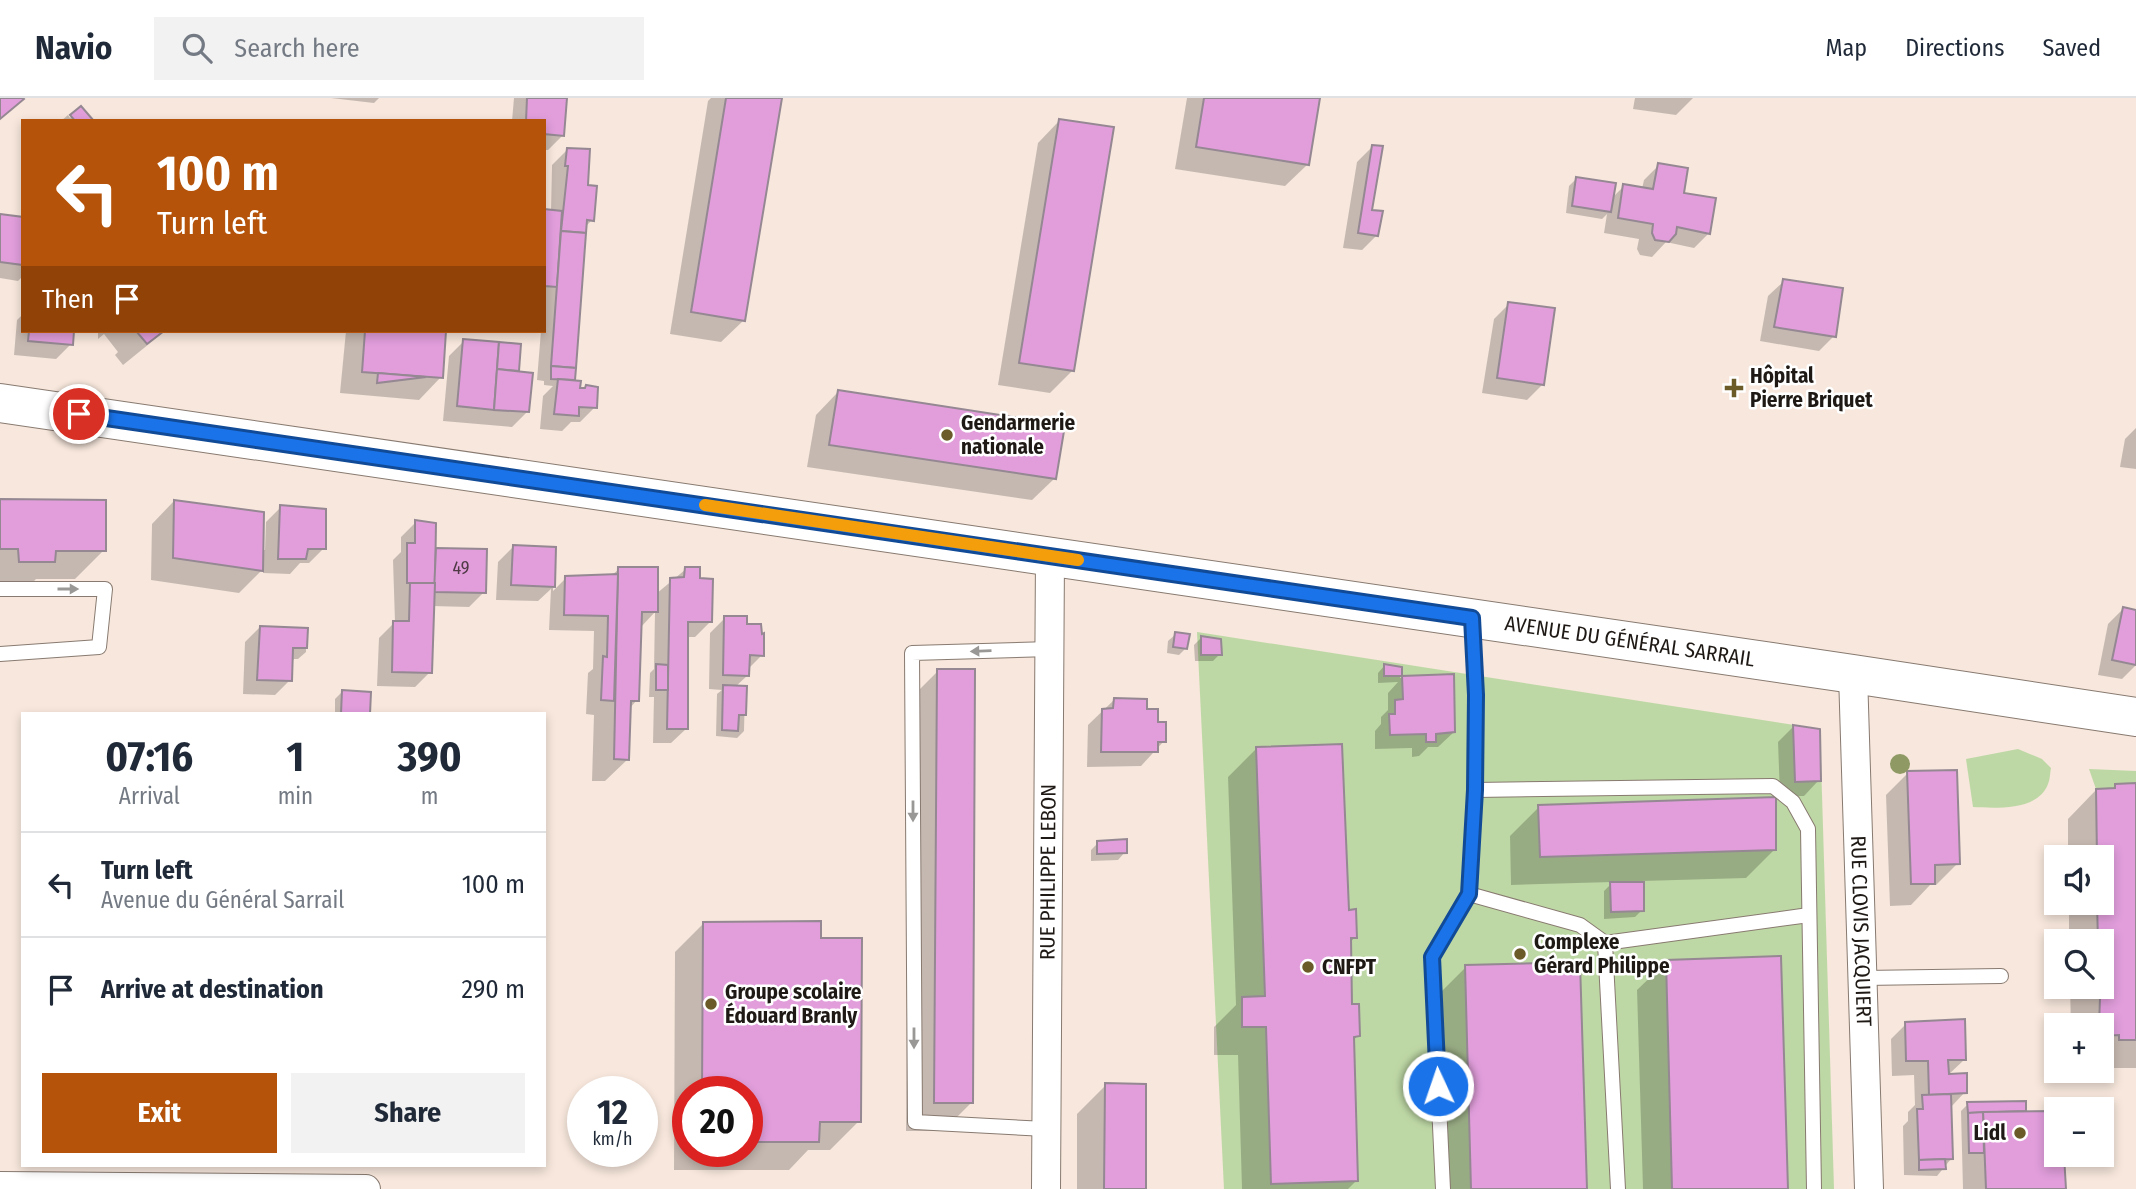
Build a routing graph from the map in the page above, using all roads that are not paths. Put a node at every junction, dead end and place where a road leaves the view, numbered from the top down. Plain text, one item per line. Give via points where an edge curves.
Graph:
1 (0, 402) edge
2 (1050, 556) junction
3 (0, 589) edge
4 (1472, 618) junction
5 (1050, 649) junction
6 (0, 654) edge
7 (1853, 674) junction
8 (2136, 717) edge
9 (1475, 790) junction
10 (1469, 894) junction
11 (1809, 915) junction
12 (1605, 943) junction
13 (2001, 976) dead end
14 (1863, 978) junction
15 (1046, 1129) junction
16 (0, 1186) edge
17 (169, 1188) edge
18 (366, 1189) edge
19 (1046, 1189) edge
20 (1443, 1189) edge
21 (1618, 1189) edge
22 (1814, 1189) edge
23 (1869, 1189) edge

1 - 2 main road, AVENUE DU GÉNÉRAL SARRAIL
2 - 4 main road, AVENUE DU GÉNÉRAL SARRAIL
2 - 5 street, RUE PHILIPPE LEBON
3 -> 6 lane via 105,589 99,647
4 - 7 main road, AVENUE DU GÉNÉRAL SARRAIL
4 - 9 lane
5 - 15 street, RUE PHILIPPE LEBON
5 -> 15 lane via 912,653 915,1122
7 - 8 main road, AVENUE DU GÉNÉRAL SARRAIL
7 - 14 street, RUE CLOVIS JACQUIERT
9 - 10 lane
9 - 11 lane via 1773,786 1793,802 1808,829
10 - 12 lane via 1580,925
10 - 20 lane via 1432,957
11 - 12 lane
11 - 22 lane
12 - 21 lane
13 - 14 lane
14 - 23 street, RUE CLOVIS JACQUIERT
15 - 19 street, RUE PHILIPPE LEBON
16 - 17 street
17 - 18 street

